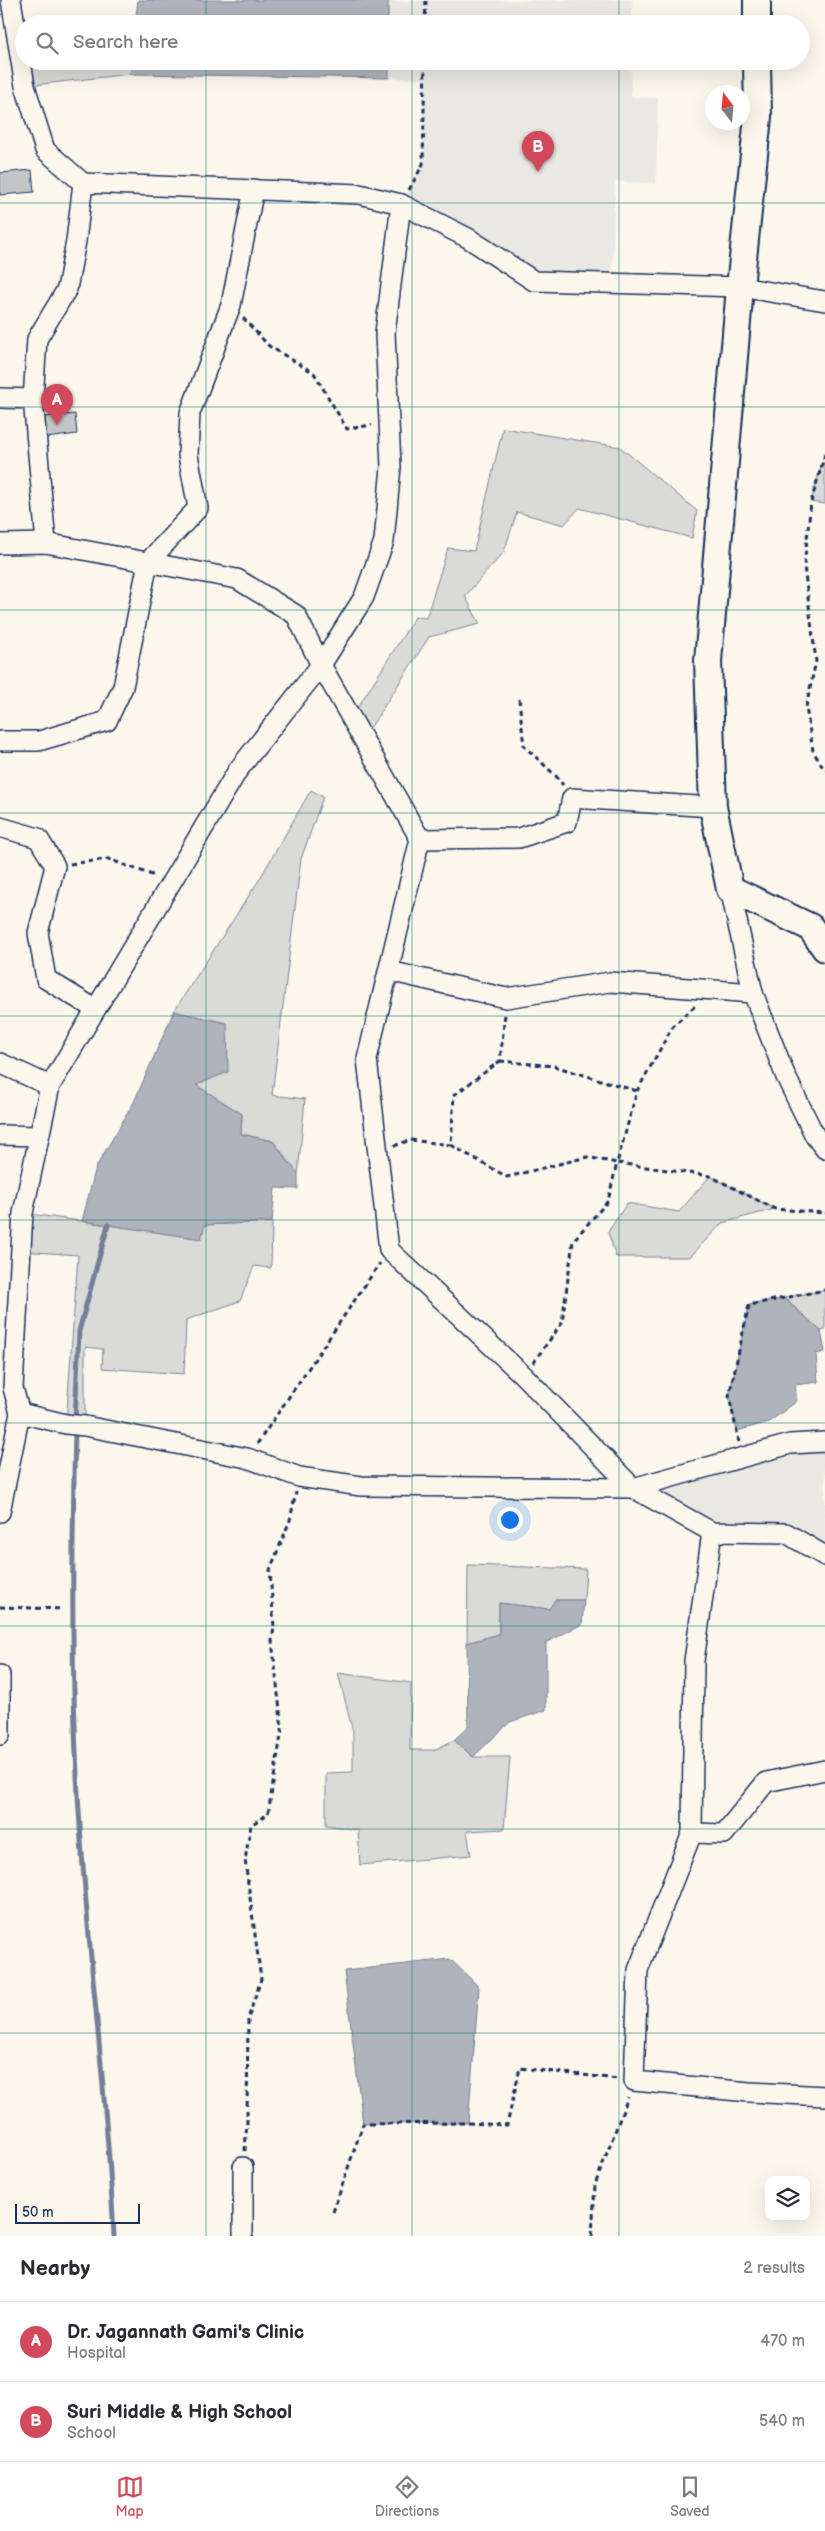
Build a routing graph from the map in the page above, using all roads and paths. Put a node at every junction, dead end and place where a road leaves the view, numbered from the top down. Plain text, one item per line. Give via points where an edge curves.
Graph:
1 (11, 0) edge
2 (426, 0) edge
3 (757, 0) edge
4 (425, 15) edge
5 (757, 15) edge
6 (15, 25) edge
7 (22, 70) edge
8 (425, 70) edge
9 (757, 70) edge
10 (83, 183) junction
11 (254, 189) junction
12 (402, 204) junction
13 (740, 287) junction
14 (825, 301) edge
15 (231, 305) junction
16 (0, 398) edge
17 (33, 399) junction
18 (389, 422) junction
19 (825, 454) edge
20 (46, 543) junction
21 (0, 544) edge
22 (148, 562) junction
23 (321, 664) junction
24 (520, 699) dead end
25 (0, 741) edge
26 (825, 771) edge
27 (572, 798) junction
28 (713, 807) junction
29 (0, 828) edge
30 (420, 839) junction
31 (54, 866) junction
32 (171, 882) junction
33 (730, 889) junction
34 (818, 924) edge
35 (825, 948) edge
36 (389, 971) junction
37 (712, 990) junction
38 (753, 993) junction
39 (506, 998) junction
40 (96, 1009) junction
41 (500, 1061) junction
42 (0, 1063) edge
43 (50, 1086) junction
44 (637, 1091) junction
45 (0, 1135) edge
46 (39, 1136) junction
47 (451, 1145) junction
48 (825, 1149) edge
49 (377, 1152) junction
50 (617, 1162) junction
51 (825, 1213) edge
52 (389, 1250) junction
53 (825, 1290) edge
54 (524, 1376) junction
55 (20, 1413) junction
56 (737, 1431) dead end
57 (825, 1442) edge
58 (247, 1458) junction
59 (299, 1477) junction
60 (633, 1488) junction
61 (0, 1512) edge
62 (712, 1532) junction
63 (825, 1556) edge
64 (0, 1607) edge
65 (63, 1609) dead end
66 (0, 1675) edge
67 (0, 1735) edge
68 (825, 1770) edge
69 (692, 1833) junction
70 (634, 2082) junction
71 (825, 2096) edge
72 (243, 2167) joint
73 (333, 2212) dead end
74 (243, 2236) edge
75 (592, 2236) edge

1 - 6 street
2 - 4 path
3 - 5 main road
7 - 10 street via 45,150
8 - 12 path via 423,164
9 - 13 main road via 758,117
10 - 11 street
10 - 17 street via 67,289 37,339
11 - 12 street via 359,194
11 - 15 street
12 - 13 street via 468,238 534,281
12 - 18 street via 385,333
13 - 14 street
13 - 28 main road via 708,661
15 - 18 path via 268,346 314,373 347,429
15 - 22 street via 190,413 188,455 198,508
16 - 17 street
17 - 20 street
18 - 23 street via 391,467 384,541 364,597
19 - 26 path via 811,502 804,566 816,661 806,707 813,751
20 - 21 street
20 - 22 street
22 - 23 street via 237,579 296,615
22 - 25 street via 123,687 107,721 39,740
23 - 30 street
23 - 32 street via 238,770
24 - 27 path via 524,746 556,776
27 - 28 street
27 - 30 street via 567,822 519,838
28 - 33 main road
29 - 31 street via 38,838
30 - 36 street
31 - 32 path via 108,859
31 - 40 street via 38,932 46,979
32 - 40 street
33 - 34 main road
33 - 38 street
34 - 35 main road
36 - 39 street
36 - 49 street via 367,1059
37 - 38 street
37 - 39 street via 610,982
37 - 44 path via 673,1026
38 - 48 street via 786,1077 815,1136
39 - 41 path
40 - 43 street
41 - 44 path via 554,1066
41 - 47 path via 454,1095
42 - 43 street
43 - 46 street
44 - 50 path
45 - 46 street
46 - 55 street via 23,1213 13,1388
47 - 49 path via 410,1140
47 - 50 path via 507,1176 587,1157
49 - 52 street
50 - 51 path via 710,1176 775,1209
50 - 54 path via 608,1201 573,1241 562,1323
52 - 54 street
52 - 58 path
53 - 56 path via 749,1305 729,1396
54 - 60 street
55 - 58 street
55 - 61 street
57 - 60 street via 790,1444
58 - 59 street
59 - 60 street via 361,1486
59 - 72 path via 290,1520 270,1570 272,1640 282,1729 268,1814 252,1825 246,1860 261,1979 248,2018
60 - 62 street
62 - 63 street via 786,1533
62 - 69 street via 694,1661
64 - 65 path
66 - 67 street
68 - 69 street via 766,1782 724,1834
69 - 70 street via 638,1970
70 - 71 street
70 - 73 path via 520,2068 507,2125 363,2124
70 - 75 path via 595,2185
72 - 74 street

